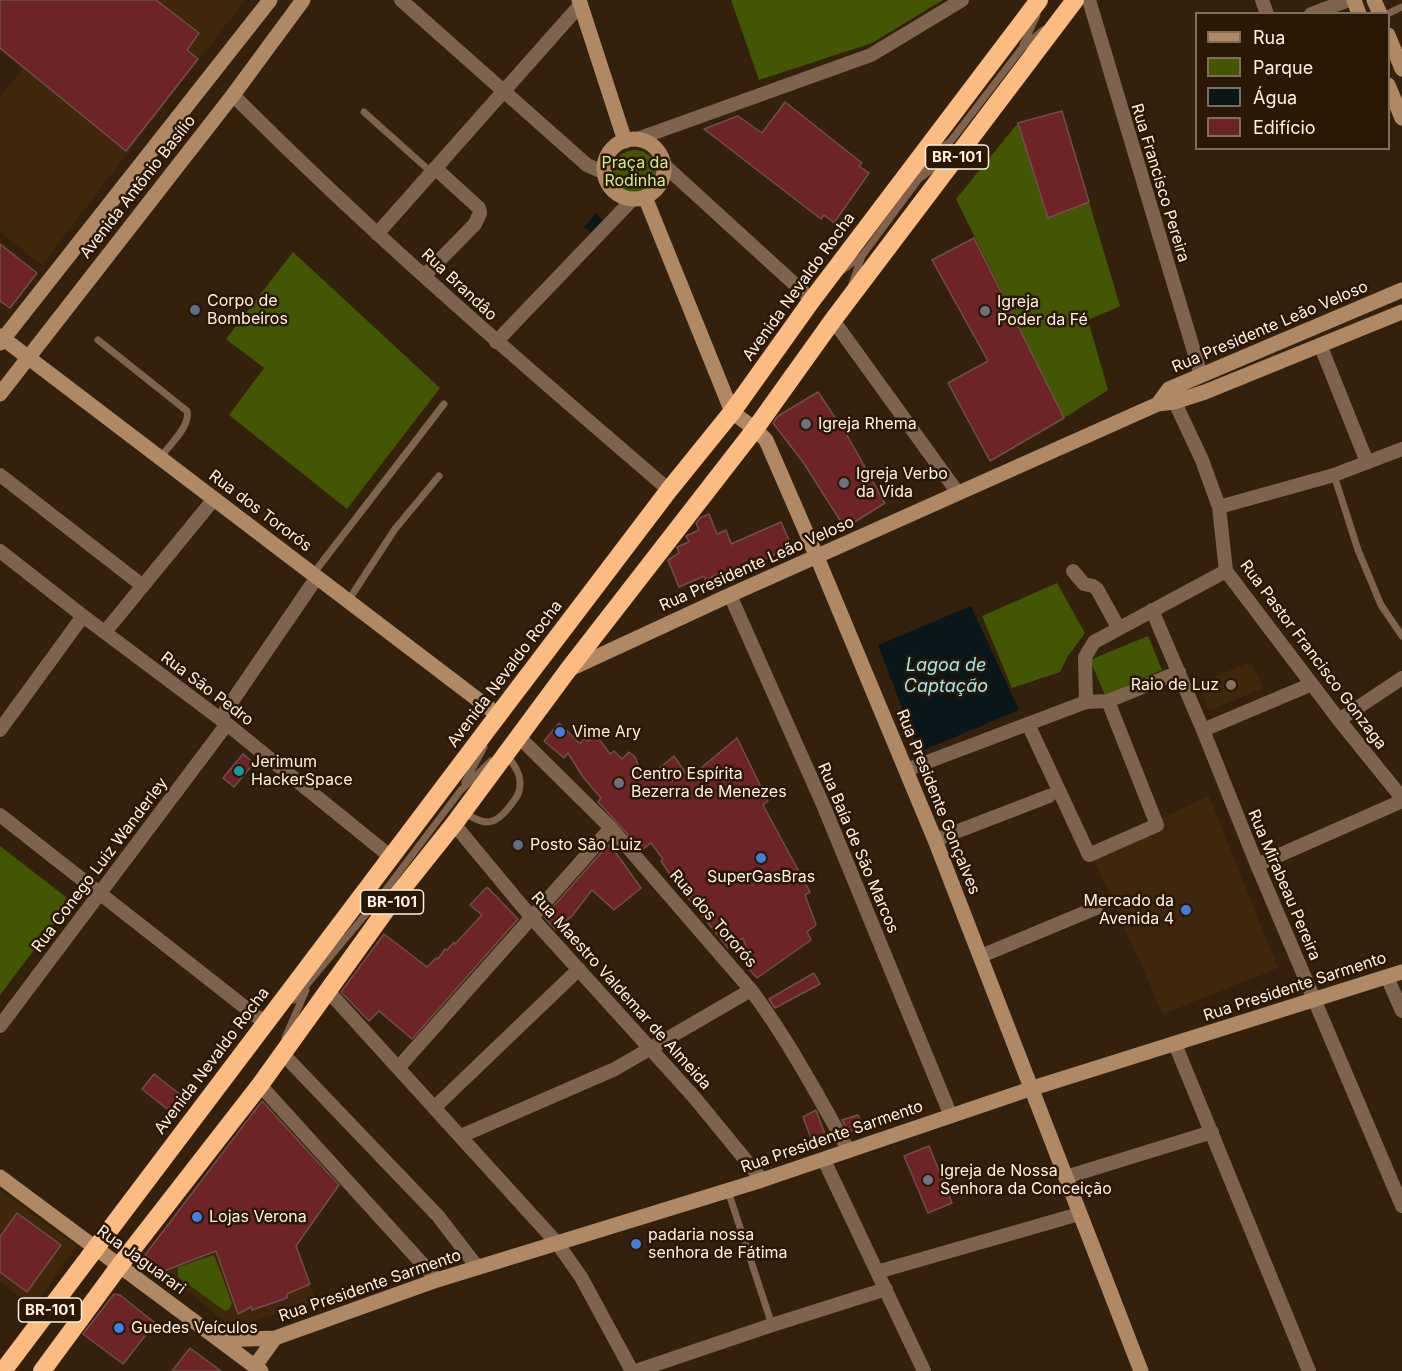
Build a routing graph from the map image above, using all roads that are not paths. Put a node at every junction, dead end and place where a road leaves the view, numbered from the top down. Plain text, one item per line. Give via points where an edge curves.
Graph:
1 (270, 0) edge
2 (303, 0) edge
3 (401, 0) edge
4 (962, 0) edge
5 (1039, 0) edge
6 (1044, 0) edge
7 (1089, 0) edge
8 (1349, 0) edge
9 (580, 2) edge
10 (1072, 4) edge
11 (1316, 12) edge
12 (1390, 38) edge
13 (1022, 48) junction
14 (1402, 69) edge
15 (1390, 88) edge
16 (504, 92) junction
17 (233, 95) junction
18 (364, 112) dead end
19 (1402, 118) edge
20 (631, 140) junction
21 (664, 165) junction
22 (433, 170) junction
23 (605, 173) junction
24 (639, 198) junction
25 (377, 234) junction
26 (862, 256) junction
27 (424, 275) junction
28 (823, 285) junction
29 (1402, 290) edge
30 (812, 300) junction
31 (1402, 312) edge
32 (839, 313) junction
33 (1, 339) edge
34 (98, 340) dead end
35 (496, 342) junction
36 (1321, 346) junction
37 (28, 357) junction
38 (1201, 375) junction
39 (0, 394) edge
40 (1171, 395) junction
41 (444, 404) dead end
42 (732, 412) junction
43 (755, 429) junction
44 (1402, 449) edge
45 (161, 457) junction
46 (1367, 462) junction
47 (0, 475) edge
48 (1334, 475) junction
49 (439, 476) dead end
50 (669, 490) junction
51 (958, 493) junction
52 (214, 499) junction
53 (1219, 507) junction
54 (0, 551) edge
55 (816, 556) junction
56 (1073, 571) dead end
57 (1226, 571) junction
58 (315, 575) junction
59 (142, 586) junction
60 (730, 595) junction
61 (348, 601) junction
62 (1152, 610) junction
63 (83, 616) junction
64 (1118, 627) junction
65 (105, 633) junction
66 (1402, 636) edge
67 (568, 670) junction
68 (1179, 672) junction
69 (1402, 678) edge
70 (1312, 684) junction
71 (1108, 701) junction
72 (1086, 702) junction
73 (502, 710) junction
74 (1339, 720) junction
75 (223, 722) junction
76 (1028, 724) junction
77 (0, 730) edge
78 (1203, 730) junction
79 (521, 732) junction
80 (506, 753) junction
81 (906, 770) junction
82 (462, 790) junction
83 (1049, 796) dead end
84 (1402, 800) edge
85 (0, 815) edge
86 (459, 818) junction
87 (611, 828) junction
88 (935, 840) junction
89 (391, 857) junction
90 (1257, 866) junction
91 (100, 892) junction
92 (1096, 908) dead end
93 (532, 918) junction
94 (981, 956) junction
95 (579, 969) junction
96 (1395, 974) edge
97 (308, 985) junction
98 (751, 990) junction
99 (329, 992) junction
100 (1315, 999) junction
101 (1402, 1011) edge
102 (265, 1023) junction
103 (0, 1026) edge
104 (1175, 1044) junction
105 (246, 1049) junction
106 (651, 1049) junction
107 (278, 1061) junction
108 (398, 1068) junction
109 (260, 1085) junction
110 (1033, 1088) junction
111 (435, 1107) junction
112 (951, 1116) junction
113 (1212, 1132) junction
114 (461, 1136) junction
115 (849, 1151) junction
116 (824, 1160) junction
117 (0, 1177) edge
118 (1066, 1177) junction
119 (762, 1180) junction
120 (728, 1191) junction
121 (1402, 1206) edge
122 (1079, 1214) junction
123 (557, 1243) junction
124 (96, 1248) junction
125 (120, 1265) junction
126 (478, 1268) junction
127 (878, 1272) junction
128 (437, 1280) junction
129 (886, 1289) junction
130 (772, 1325) junction
131 (275, 1338) junction
132 (220, 1340) junction
133 (258, 1369) edge
134 (3, 1371) edge
135 (42, 1371) edge
136 (634, 1371) edge
137 (924, 1371) edge
138 (1141, 1371) edge
139 (1309, 1371) edge

1 - 33 street, Avenida Antônio Basílio
2 - 17 street, Avenida Antônio Basílio
3 - 16 street
4 - 20 street via 871,55
5 - 28 highway, Avenida Nevaldo Rocha / BR-101
6 - 13 lane
7 - 38 street, Rua Francisco Pereira
8 - 11 street
9 - 16 street
9 - 20 street
10 - 13 lane
10 - 32 highway, BR-101
12 - 14 street
13 - 26 lane via 950,142 932,156
15 - 19 street
16 - 22 street
16 - 23 street via 587,165
17 - 25 street, Rua Brandâo
17 - 37 street, Avenida Antônio Basílio
18 - 22 lane
20 - 21 street via 647,142 655,148
20 - 23 street via 611,150
21 - 24 street via 664,175 654,192
21 - 30 street
22 - 25 street
22 - 27 street via 479,208 480,218
23 - 24 street via 611,189 625,198
24 - 35 street
24 - 42 street
25 - 27 street, Rua Brandâo
26 - 28 lane
26 - 32 lane
27 - 35 street, Rua Brandâo
28 - 30 highway, Avenida Nevaldo Rocha / BR-101
29 - 38 street, Rua Presidente Leão Veloso
30 - 42 highway, Avenida Nevaldo Rocha / BR-101
31 - 36 street, Rua Presidente Leão Veloso
32 - 43 highway, BR-101
32 - 51 street
33 - 37 street, Rua dos Tororós
34 - 45 lane via 188,411 185,424
35 - 50 street, Rua Brandâo
36 - 40 street, Rua Presidente Leão Veloso via 1205,392
36 - 46 street
37 - 39 street, Avenida Antônio Basílio
37 - 45 street, Rua dos Tororós
38 - 40 street, Rua Presidente Leão Veloso
40 - 51 street, Rua Presidente Leão Veloso
40 - 53 street, Rua Pastor Francisco Gonzaga
41 - 58 lane
42 - 43 street, Rua Presidente Gonçalves
42 - 50 highway, Avenida Nevaldo Rocha / BR-101
43 - 55 street, Rua Presidente Gonçalves via 766,440
43 - 67 highway, BR-101
44 - 46 street
45 - 52 street, Rua dos Tororós
46 - 48 street
47 - 59 street
48 - 53 street
48 - 66 lane via 1358,550 1382,605
49 - 61 lane via 395,529
50 - 73 highway, Avenida Nevaldo Rocha / BR-101
51 - 55 street, Rua Presidente Leão Veloso
52 - 58 street, Rua dos Tororós
52 - 59 street
53 - 57 street, Rua Pastor Francisco Gonzaga
54 - 63 street, Rua São Pedro
55 - 60 street, Rua Presidente Leão Veloso
55 - 81 street, Rua Presidente Gonçalves
56 - 64 street via 1084,584 1097,589
57 - 62 street
57 - 70 street, Rua Pastor Francisco Gonzaga
58 - 61 street, Rua dos Tororós
58 - 75 street, Rua Conego Luiz Wanderley
59 - 65 street
60 - 67 street, Rua Presidente Leão Veloso
60 - 112 street, Rua Baía de São Marcos via 824,807
61 - 73 street, Rua dos Tororós
62 - 64 street
62 - 68 street, Rua Mirabeau Pereira
63 - 65 street, Rua São Pedro
63 - 77 street
64 - 72 street via 1087,651
65 - 75 street, Rua São Pedro
67 - 79 highway, BR-101
68 - 71 street
68 - 78 street, Rua Mirabeau Pereira
69 - 74 street
70 - 74 street, Rua Pastor Francisco Gonzaga
70 - 78 street
71 - 72 street
71 - 76 street via 1157,825 1089,855
72 - 76 street
73 - 82 lane
73 - 89 highway, Avenida Nevaldo Rocha / BR-101
74 - 84 street, Rua Pastor Francisco Gonzaga
75 - 89 street, Rua São Pedro
75 - 91 street, Rua Conego Luiz Wanderley
76 - 81 street
78 - 90 street, Rua Mirabeau Pereira
79 - 80 highway, BR-101
79 - 82 lane
79 - 87 street, Rua dos Tororós
80 - 86 highway, BR-101
80 - 86 lane via 519,774 519,794 494,822
81 - 88 street, Rua Presidente Gonçalves
82 - 97 lane
83 - 88 street
84 - 90 street
85 - 91 street
86 - 93 street, Rua Maestro Valdemar de Almeida
86 - 99 highway, BR-101
87 - 93 street
87 - 98 street, Rua dos Tororós
88 - 94 street, Rua Presidente Gonçalves
89 - 102 highway, Avenida Nevaldo Rocha / BR-101
90 - 100 street, Rua Mirabeau Pereira
91 - 102 street
91 - 103 street, Rua Conego Luiz Wanderley
92 - 94 street
93 - 95 street, Rua Maestro Valdemar de Almeida
93 - 108 street
94 - 110 street, Rua Presidente Gonçalves
95 - 106 street, Rua Maestro Valdemar de Almeida
95 - 111 street
96 - 100 street, Rua Presidente Sarmento
96 - 101 street
97 - 105 lane
97 - 107 lane
98 - 106 street
98 - 115 street, Rua dos Tororós via 794,1054
99 - 107 highway, BR-101
99 - 108 street
100 - 104 street, Rua Presidente Sarmento
100 - 121 street, Rua Mirabeau Pereira
102 - 105 highway, Avenida Nevaldo Rocha / BR-101
104 - 110 street, Rua Presidente Sarmento
104 - 113 street
105 - 124 highway, Avenida Nevaldo Rocha / BR-101
106 - 114 street via 578,1086
106 - 119 street, Rua Maestro Valdemar de Almeida
107 - 109 highway, BR-101
107 - 126 street via 438,1216
108 - 111 street
109 - 125 highway, BR-101
109 - 128 street
110 - 112 street, Rua Presidente Sarmento
110 - 118 street, Rua Presidente Gonçalves
111 - 114 street
112 - 115 street, Rua Presidente Sarmento
113 - 118 street
113 - 139 street
114 - 123 street
115 - 116 street, Rua Presidente Sarmento
116 - 119 street, Rua Presidente Sarmento
116 - 127 street
117 - 124 street, Rua Jaguarari
118 - 122 street, Rua Presidente Gonçalves
119 - 120 street, Rua Presidente Sarmento
120 - 123 street, Rua Presidente Sarmento
120 - 130 lane
122 - 127 street
122 - 138 street, Rua Presidente Gonçalves
123 - 126 street, Rua Presidente Sarmento
123 - 136 street via 587,1287
124 - 125 street, Rua Jaguarari
124 - 134 highway, Avenida Nevaldo Rocha / BR-101
125 - 132 street, Rua Jaguarari
125 - 135 highway, BR-101
126 - 128 street, Rua Presidente Sarmento
127 - 129 street
128 - 131 street, Rua Presidente Sarmento
129 - 130 street
129 - 137 street
130 - 136 street
131 - 132 street, Rua Presidente Sarmento
131 - 133 street, Rua Presidente Sarmento
132 - 133 street, Rua Jaguarari

